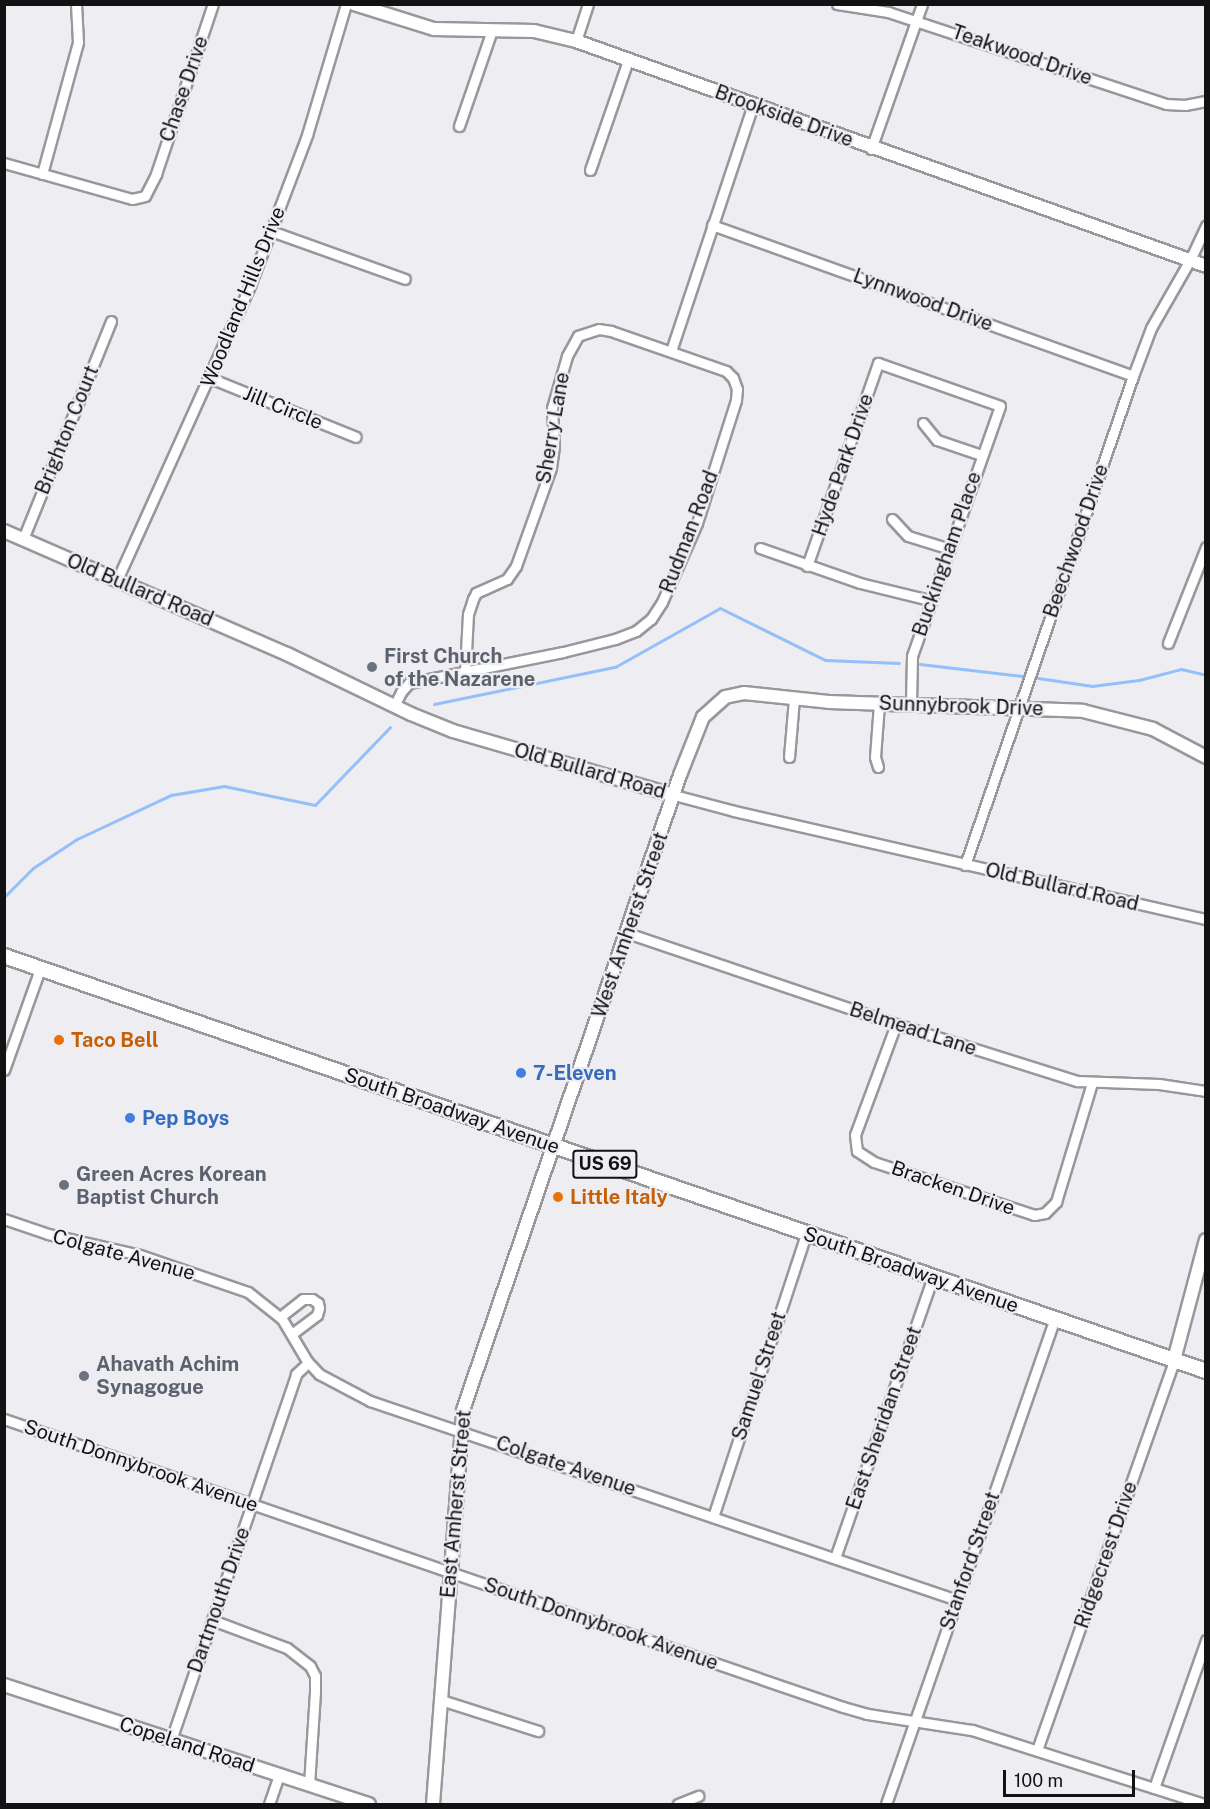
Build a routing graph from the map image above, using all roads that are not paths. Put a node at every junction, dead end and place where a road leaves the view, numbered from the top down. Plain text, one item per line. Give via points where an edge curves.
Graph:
1 (76, 4) edge
2 (213, 4) edge
3 (346, 4) edge
4 (354, 4) edge
5 (588, 4) edge
6 (837, 4) edge
7 (922, 4) edge
8 (916, 21) junction
9 (492, 30) junction
10 (576, 41) junction
11 (628, 60) junction
12 (1206, 101) edge
13 (753, 105) junction
14 (459, 126) dead end
15 (871, 149) junction
16 (4, 163) edge
17 (590, 170) dead end
18 (42, 174) junction
19 (712, 225) junction
20 (1206, 225) edge
21 (271, 231) junction
22 (1190, 260) junction
23 (1206, 266) edge
24 (405, 279) dead end
25 (111, 321) dead end
26 (671, 351) junction
27 (878, 363) joint
28 (1133, 376) junction
29 (210, 378) junction
30 (923, 423) dead end
31 (356, 437) dead end
32 (981, 455) junction
33 (892, 519) dead end
34 (4, 531) edge
35 (23, 539) junction
36 (1206, 547) edge
37 (760, 548) dead end
38 (950, 549) junction
39 (807, 566) junction
40 (117, 580) junction
41 (930, 600) junction
42 (1168, 643) dead end
43 (465, 672) junction
44 (794, 699) junction
45 (879, 704) junction
46 (911, 704) junction
47 (394, 706) junction
48 (712, 707) joint
49 (1020, 707) junction
50 (789, 757) dead end
51 (1206, 757) edge
52 (878, 767) dead end
53 (674, 795) junction
54 (965, 865) junction
55 (1206, 919) edge
56 (627, 933) junction
57 (4, 956) edge
58 (40, 969) junction
59 (896, 1024) junction
60 (4, 1070) edge
61 (1092, 1083) junction
62 (1206, 1092) edge
63 (553, 1146) junction
64 (4, 1219) edge
65 (806, 1234) junction
66 (1206, 1240) edge
67 (933, 1277) junction
68 (280, 1317) junction
69 (1055, 1318) junction
70 (292, 1334) junction
71 (1174, 1360) junction
72 (308, 1363) junction
73 (1206, 1371) edge
74 (4, 1419) edge
75 (459, 1429) junction
76 (251, 1504) junction
77 (713, 1517) junction
78 (836, 1558) junction
79 (449, 1572) junction
80 (957, 1600) junction
81 (212, 1620) junction
82 (1206, 1640) edge
83 (4, 1684) edge
84 (441, 1700) junction
85 (915, 1721) junction
86 (538, 1731) dead end
87 (171, 1740) junction
88 (1037, 1750) junction
89 (279, 1775) junction
90 (309, 1785) junction
91 (1154, 1788) junction
92 (698, 1796) dead end
93 (269, 1804) edge
94 (369, 1804) edge
95 (433, 1804) edge
96 (678, 1804) edge
97 (886, 1804) edge
98 (1204, 1804) edge

1 - 18 street via 78,42
2 - 18 street, Chase Drive via 148,191 138,200
3 - 21 street, Woodland Hills Drive via 307,135
4 - 9 street, Brookside Drive via 434,29
5 - 10 street
6 - 8 street, Teakwood Drive
7 - 8 street
8 - 12 street, Teakwood Drive via 1166,104
8 - 15 street
9 - 10 street, Brookside Drive via 534,31
9 - 14 street
10 - 11 street, Brookside Drive
11 - 13 street, Brookside Drive
11 - 17 street
13 - 15 street, Brookside Drive
13 - 19 street
15 - 22 street, Brookside Drive
16 - 18 street
19 - 26 street
19 - 28 street, Lynnwood Drive
20 - 22 street, Beechwood Drive
21 - 24 street
21 - 29 street, Woodland Hills Drive
22 - 23 street, Brookside Drive
22 - 28 street, Beechwood Drive via 1151,328
25 - 35 street, Brighton Court
26 - 43 street, Sherry Lane via 599,329 578,336 571,345 552,408 551,468 516,566 507,579 473,598 468,614
26 - 43 street, Rudman Road via 726,372 737,389 697,523 662,602 651,619 636,631 615,639
27 - 32 street, Buckingham Place via 1000,406
27 - 39 street, Hyde Park Drive
28 - 49 street, Beechwood Drive
29 - 31 street, Jill Circle
29 - 40 street, Woodland Hills Drive
30 - 32 street via 937,440
32 - 38 street, Buckingham Place
33 - 38 street via 909,536
34 - 35 street, Old Bullard Road
35 - 40 street, Old Bullard Road
36 - 42 street
37 - 39 street
38 - 41 street, Buckingham Place
39 - 41 street
40 - 47 street, Old Bullard Road via 287,654
41 - 46 street, Buckingham Place via 910,667
43 - 47 street, Rudman Road via 409,683
44 - 45 street, Sunnybrook Drive
44 - 48 street, Sunnybrook Drive via 744,693 725,697
44 - 50 street
45 - 46 street, Sunnybrook Drive
45 - 52 street via 875,757
46 - 49 street, Sunnybrook Drive
47 - 53 street, Old Bullard Road via 453,731
48 - 53 street, West Amherst Street via 697,728
49 - 51 street, Sunnybrook Drive via 1083,711 1121,720 1153,729
49 - 54 street, Beechwood Drive
53 - 54 street, Old Bullard Road
53 - 56 street, West Amherst Street
54 - 55 street, Old Bullard Road
56 - 59 street, Belmead Lane
56 - 63 street, West Amherst Street
57 - 58 main road, South Broadway Avenue / US 69
58 - 60 street
58 - 63 main road, South Broadway Avenue / US 69
59 - 61 street, Belmead Lane
59 - 61 street, Bracken Drive via 855,1135 857,1151 874,1162 1034,1215 1045,1214 1056,1202
61 - 62 street, Belmead Lane via 1159,1084
63 - 65 main road, South Broadway Avenue / US 69
63 - 75 street, East Amherst Street
64 - 68 street, Colgate Avenue via 48,1234 140,1255 235,1287 254,1296
65 - 67 main road, South Broadway Avenue / US 69
65 - 77 street, Samuel Street
66 - 71 street
67 - 69 main road, South Broadway Avenue / US 69
67 - 78 street, East Sheridan Street
68 - 70 street, Colgate Avenue
68 - 70 street via 303,1299 318,1303 317,1315
69 - 71 main road, South Broadway Avenue / US 69
69 - 80 street, Stanford Street
70 - 72 street, Colgate Avenue
71 - 73 main road, South Broadway Avenue / US 69
71 - 88 street, Ridgecrest Drive
72 - 75 street, Colgate Avenue via 352,1393
72 - 76 street, Dartmouth Drive via 296,1374
74 - 76 street, South Donnybrook Avenue
75 - 77 street, Colgate Avenue
75 - 79 street, East Amherst Street
76 - 79 street, South Donnybrook Avenue
76 - 81 street, Dartmouth Drive
77 - 78 street, Colgate Avenue
78 - 80 street, Colgate Avenue
79 - 84 street, East Amherst Street
79 - 85 street, South Donnybrook Avenue via 843,1707
80 - 85 street, Stanford Street
81 - 87 street, Dartmouth Drive
81 - 90 street via 287,1648 310,1666 315,1676 315,1692
82 - 91 street
83 - 87 street, Copeland Road
84 - 86 street
84 - 95 street, East Amherst Street
85 - 88 street, South Donnybrook Avenue via 972,1730
85 - 97 street, Stanford Street
87 - 89 street, Copeland Road
88 - 91 street, South Donnybrook Avenue
89 - 90 street, Copeland Road
89 - 93 street
90 - 94 street, Copeland Road
91 - 98 street, South Donnybrook Avenue
92 - 96 street

